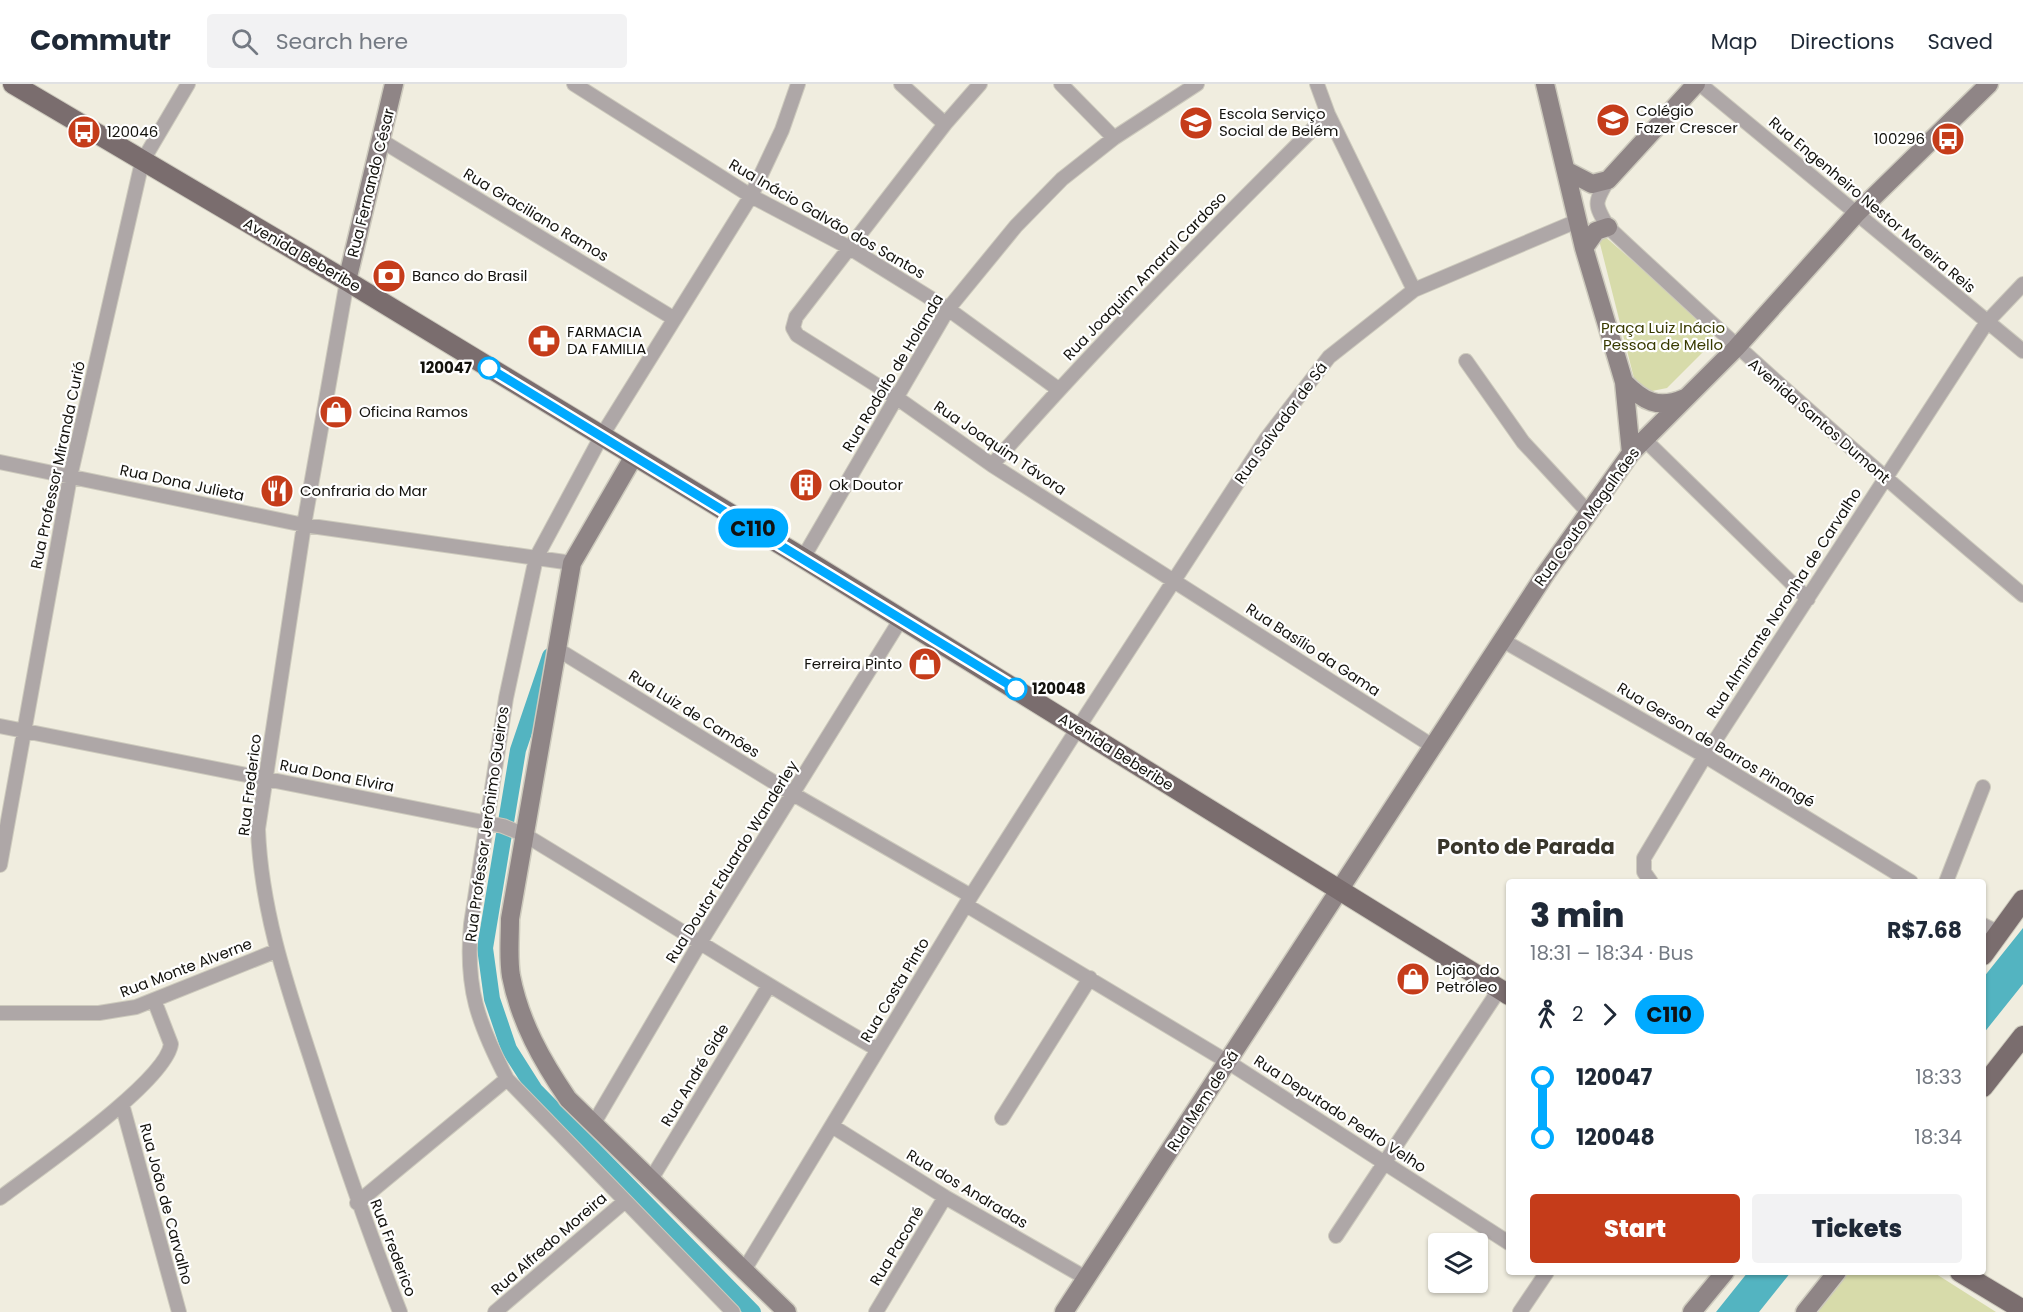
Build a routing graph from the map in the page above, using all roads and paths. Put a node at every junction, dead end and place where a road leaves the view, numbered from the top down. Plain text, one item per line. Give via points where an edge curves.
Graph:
1 (13, 84) edge
2 (188, 84) edge
3 (394, 84) edge
4 (574, 84) edge
5 (798, 84) edge
6 (901, 84) edge
7 (980, 84) edge
8 (1061, 84) edge
9 (1197, 84) edge
10 (1317, 84) edge
11 (1545, 84) edge
12 (1698, 84) edge
13 (1989, 84) edge
14 (593, 90) edge
15 (1328, 114) junction
16 (945, 124) junction
17 (1114, 138) junction
18 (382, 141) junction
19 (142, 162) junction
20 (1567, 171) junction
21 (1608, 180) junction
22 (751, 196) junction
23 (1857, 213) junction
24 (1577, 221) junction
25 (1608, 227) junction
26 (848, 247) junction
27 (1584, 248) junction
28 (347, 281) junction
29 (2023, 284) edge
30 (1414, 290) junction
31 (948, 309) junction
32 (673, 318) junction
33 (1987, 322) junction
34 (1736, 348) junction
35 (2023, 351) edge
36 (1466, 362) dead end
37 (1624, 382) junction
38 (1058, 389) junction
39 (897, 398) junction
40 (1687, 398) junction
41 (602, 437) junction
42 (1645, 440) junction
43 (1631, 453) junction
44 (634, 456) junction
45 (0, 462) edge
46 (992, 465) junction
47 (70, 477) junction
48 (1884, 478) junction
49 (1588, 512) junction
50 (304, 525) junction
51 (803, 558) junction
52 (541, 560) junction
53 (569, 563) junction
54 (1175, 581) junction
55 (2023, 595) edge
56 (1808, 599) junction
57 (902, 620) junction
58 (1502, 640) junction
59 (557, 649) junction
60 (0, 726) edge
61 (1078, 728) junction
62 (24, 731) junction
63 (1434, 747) junction
64 (1705, 756) junction
65 (266, 779) junction
66 (1983, 787) dead end
67 (793, 794) junction
68 (490, 823) junction
69 (519, 833) junction
70 (0, 865) edge
71 (1649, 879) edge
72 (1906, 879) edge
73 (1948, 879) edge
74 (1340, 890) junction
75 (2023, 900) edge
76 (968, 901) junction
77 (1991, 929) edge
78 (701, 941) junction
79 (1986, 945) edge
80 (276, 951) junction
81 (1090, 978) junction
82 (768, 987) junction
83 (1504, 993) edge
84 (154, 1000) junction
85 (0, 1013) edge
86 (2023, 1036) edge
87 (878, 1049) junction
88 (1228, 1062) junction
89 (507, 1079) junction
90 (1986, 1083) edge
91 (122, 1104) junction
92 (1002, 1118) dead end
93 (594, 1123) junction
94 (832, 1126) junction
95 (1385, 1162) junction
96 (650, 1181) junction
97 (945, 1197) junction
98 (0, 1198) edge
99 (624, 1202) junction
100 (357, 1203) junction
101 (1336, 1236) dead end
102 (1506, 1240) edge
103 (743, 1272) junction
104 (1545, 1275) edge
105 (1723, 1275) edge
106 (1835, 1275) edge
107 (1965, 1275) edge
108 (1086, 1278) junction
109 (718, 1307) edge
110 (2023, 1310) edge
111 (179, 1312) edge
112 (400, 1312) edge
113 (495, 1312) edge
114 (733, 1312) edge
115 (787, 1312) edge
116 (876, 1312) edge
117 (1064, 1312) edge
118 (1520, 1312) edge
119 (1692, 1312) edge
120 (1805, 1312) edge

1 - 19 main road, Avenida Beberibe
2 - 19 street, Rua Professor Miranda Curió
3 - 18 street, Rua Fernando César
4 - 14 street, Rua Inácio Galvão dos Santos
5 - 22 street, Rua Professor Jerônimo Gueiros via 782,130
6 - 16 street
7 - 16 street
8 - 17 street
9 - 17 street, Rua Rodolfo de Holanda
10 - 15 street
11 - 20 street
12 - 21 street
12 - 23 street, Rua Engenheiro Nestor Moreira Reis
13 - 23 street, Rua Couto Magalhães
14 - 22 street, Rua Inácio Galvão dos Santos
15 - 30 street
15 - 38 street, Rua Joaquim Amaral Cardoso
16 - 26 street
17 - 31 street, Rua Rodolfo de Holanda via 1062,179 1016,226
18 - 28 street, Rua Fernando César
18 - 32 street, Rua Graciliano Ramos
19 - 28 main road, Avenida Beberibe
19 - 47 street, Rua Professor Miranda Curió
20 - 21 street via 1592,184
20 - 24 street
21 - 25 street, Avenida Santos Dumont via 1596,207
22 - 26 street, Rua Inácio Galvão dos Santos
22 - 32 street, Rua Professor Jerônimo Gueiros
23 - 33 street, Rua Engenheiro Nestor Moreira Reis
23 - 34 street, Rua Couto Magalhães
24 - 27 street
24 - 30 street, Rua Salvador de Sá
25 - 27 street via 1596,231
25 - 34 street, Avenida Santos Dumont
26 - 31 street, Rua Inácio Galvão dos Santos
26 - 39 street, Rua Joaquim Távora via 793,323 797,335 806,342
27 - 37 street
28 - 41 main road, Avenida Beberibe
28 - 50 street, Rua Frederico
29 - 33 street, Rua Almirante Noronha de Carvalho
30 - 54 street, Rua Salvador de Sá via 1329,357 1266,439
31 - 38 street, Rua Inácio Galvão dos Santos
31 - 39 street, Rua Rodolfo de Holanda
32 - 41 street, Rua Professor Jerônimo Gueiros
33 - 35 street, Rua Engenheiro Nestor Moreira Reis
33 - 48 street, Rua Almirante Noronha de Carvalho
34 - 40 street, Rua Couto Magalhães
34 - 48 street, Avenida Santos Dumont
36 - 49 street via 1523,442
37 - 40 street via 1646,402 1672,404
37 - 43 street
38 - 46 street, Rua Joaquim Amaral Cardoso
39 - 46 street, Rua Joaquim Távora
39 - 51 street, Rua Rodolfo de Holanda
40 - 42 street, Rua Couto Magalhães
41 - 44 main road, Avenida Beberibe
41 - 52 street, Rua Professor Jerônimo Gueiros
42 - 43 street, Rua Couto Magalhães
42 - 56 street
43 - 49 street, Rua Couto Magalhães
44 - 51 main road, Avenida Beberibe
44 - 53 street
45 - 47 street, Rua Dona Julieta
46 - 54 street, Rua Joaquim Távora
47 - 50 street, Rua Dona Julieta
47 - 62 street, Rua Professor Miranda Curió
48 - 55 street, Avenida Santos Dumont
48 - 56 street, Rua Almirante Noronha de Carvalho
49 - 58 street, Rua Couto Magalhães
50 - 52 street, Rua Dona Julieta
50 - 65 street, Rua Frederico
51 - 57 main road, Avenida Beberibe
52 - 53 street, Rua Dona Julieta
52 - 68 street, Rua Professor Jerônimo Gueiros via 506,698
53 - 59 street
54 - 61 street, Rua Salvador de Sá
54 - 63 street, Rua Basílio da Gama
56 - 64 street, Rua Almirante Noronha de Carvalho
57 - 61 main road, Avenida Beberibe
57 - 67 street, Rua Doutor Eduardo Wanderley
58 - 63 street, Rua Couto Magalhães
58 - 64 street, Rua Gerson de Barros Pinangé
59 - 67 street, Rua Luiz de Camões
59 - 69 street
60 - 62 street, Rua Dona Elvira
61 - 74 main road, Avenida Beberibe
61 - 76 street, Rua Costa Pinto
62 - 65 street, Rua Dona Elvira
62 - 70 street, Rua Professor Miranda Curió
63 - 74 street, Rua Couto Magalhães
64 - 71 street, Rua Almirante Noronha de Carvalho via 1644,858 1644,872
64 - 72 street, Rua Gerson de Barros Pinangé
65 - 68 street, Rua Dona Elvira
65 - 80 street, Rua Frederico via 258,829 259,858
66 - 73 street
67 - 76 street, Rua Luiz de Camões
67 - 78 street, Rua Doutor Eduardo Wanderley
68 - 69 street, Rua Dona Elvira
68 - 89 street, Rua Professor Jerônimo Gueiros via 468,958 483,1032
69 - 78 street, Rua Dona Elvira
69 - 93 street via 510,920 511,975 526,1026 545,1065 568,1099
74 - 83 main road, Avenida Beberibe
74 - 88 street, Rua Mem de Sá
75 - 77 main road
76 - 81 street, Rua Deputado Pedro Velho
76 - 87 street, Rua Costa Pinto
77 - 79 main road
78 - 82 street, Rua Dona Elvira
78 - 93 street, Rua Doutor Eduardo Wanderley
80 - 84 street, Rua Monte Alverne
80 - 100 street, Rua Frederico
81 - 88 street, Rua Deputado Pedro Velho
81 - 92 street
82 - 87 street, Rua Dona Elvira
82 - 96 street, Rua André Gide
83 - 95 street
84 - 85 street, Rua Monte Alverne via 117,1012
84 - 91 street via 171,1044 170,1052
86 - 90 main road
87 - 94 street, Rua Costa Pinto
88 - 95 street, Rua Deputado Pedro Velho
88 - 108 street, Rua Mem de Sá
89 - 99 street, Rua Professor Jerônimo Gueiros
89 - 100 street
91 - 98 street
91 - 111 street, Rua João de Carvalho
93 - 96 street
94 - 97 street, Rua dos Andradas
94 - 103 street, Rua Costa Pinto
95 - 101 street
95 - 102 street, Rua Deputado Pedro Velho
96 - 103 street
97 - 108 street, Rua dos Andradas
97 - 116 street, Rua Paconé
99 - 109 street, Rua Professor Jerônimo Gueiros
99 - 113 street, Rua Alfredo Moreira
100 - 112 street, Rua Frederico
103 - 115 street
104 - 118 street
105 - 119 street
106 - 120 street
107 - 110 main road
108 - 117 street, Rua Mem de Sá
109 - 114 street, Rua Professor Jerônimo Gueiros

